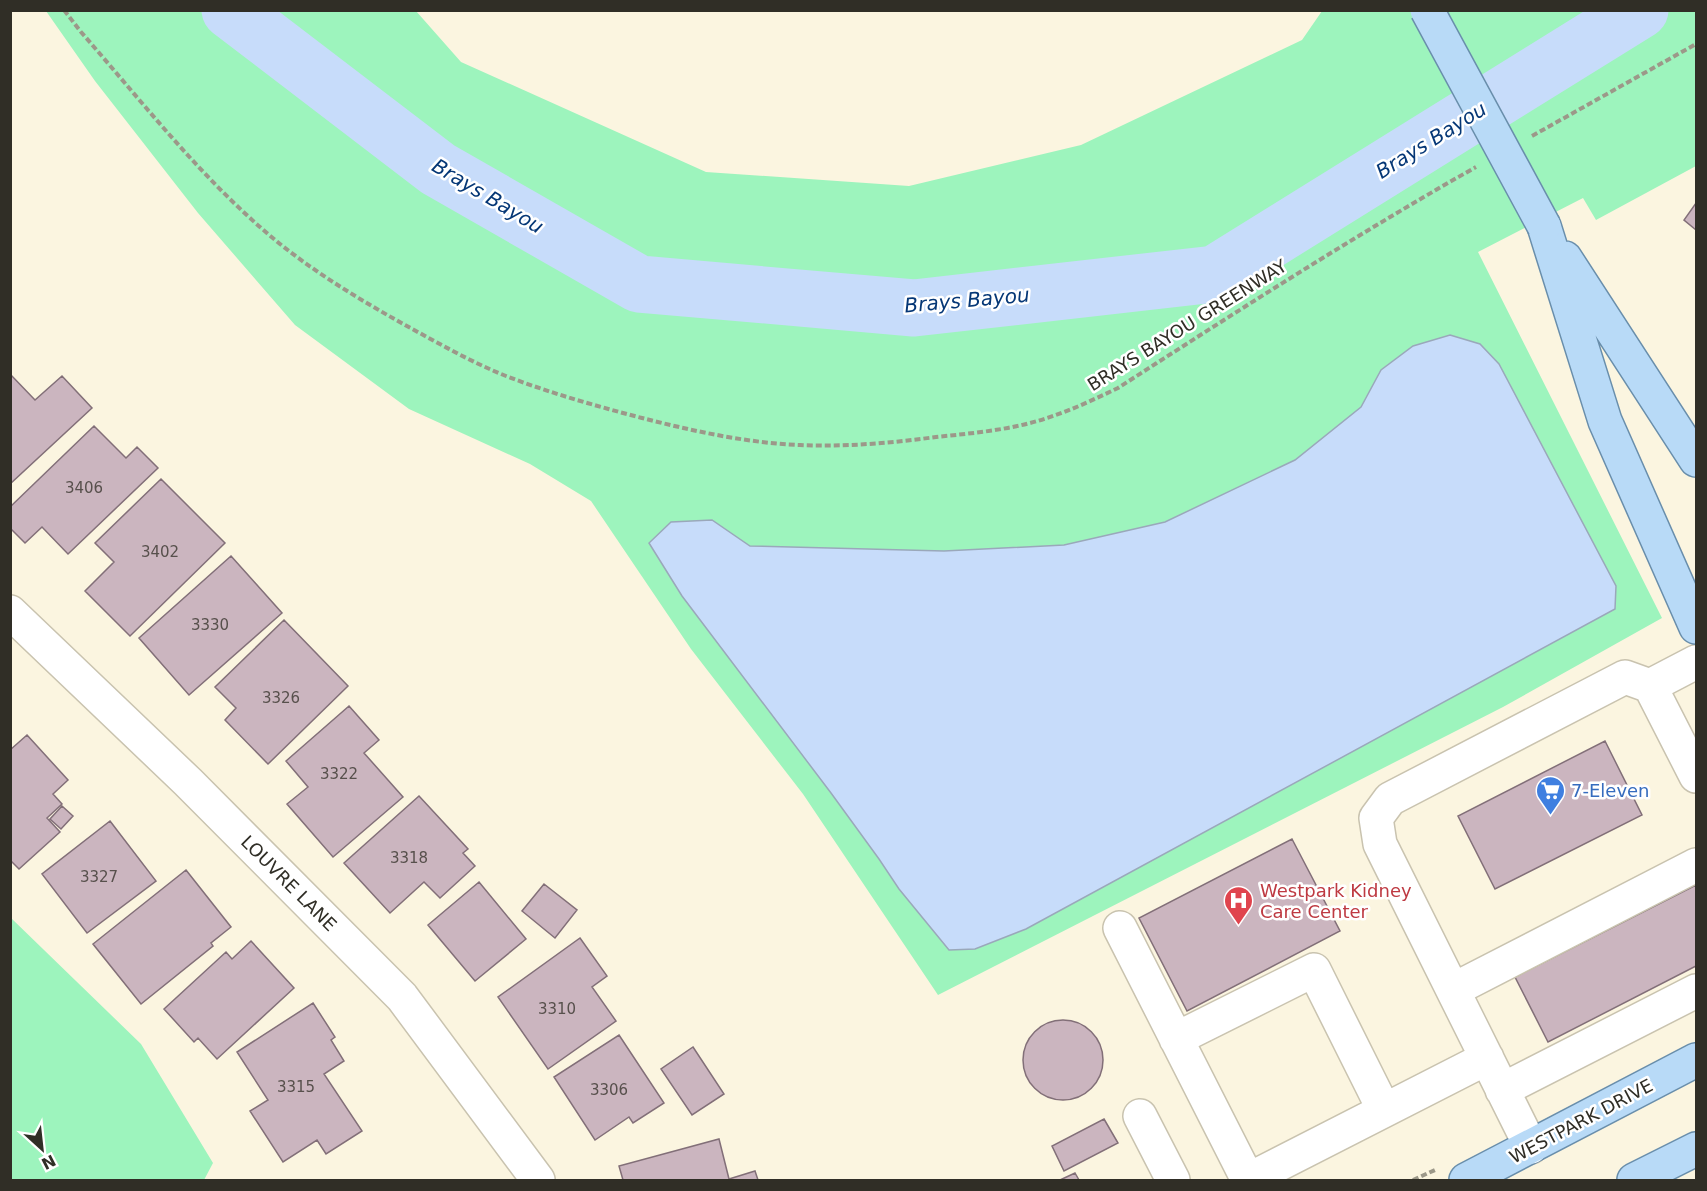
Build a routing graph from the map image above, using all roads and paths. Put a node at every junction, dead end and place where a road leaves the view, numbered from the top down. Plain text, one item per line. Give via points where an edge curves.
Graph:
1 (64, 10) edge
2 (1427, 10) edge
3 (1696, 44) edge
4 (1530, 137) dead end
5 (1478, 166) dead end
6 (1544, 226) junction
7 (1696, 460) edge
8 (10, 612) edge
9 (1696, 627) edge
10 (1696, 662) edge
11 (1650, 686) junction
12 (1696, 776) edge
13 (1696, 866) edge
14 (1120, 928) dead end
15 (1453, 990) junction
16 (1696, 991) edge
17 (1176, 1039) junction
18 (1487, 1058) junction
19 (1696, 1060) edge
20 (1502, 1090) junction
21 (1384, 1110) junction
22 (1140, 1116) dead end
23 (1531, 1147) junction
24 (1696, 1149) edge
25 (538, 1180) edge
26 (1173, 1180) edge
27 (1248, 1180) edge
28 (1466, 1180) edge
29 (1634, 1180) edge

1 - 5 path, BRAYS BAYOU GREENWAY via 229,198 282,246 357,297 450,350 548,391 684,429 796,445 844,446 1004,429 1082,405 1118,388 1332,251
2 - 6 main road, bridge
3 - 4 path
6 - 7 main road
6 - 9 main road via 1605,422
8 - 25 street, LOUVRE LANE via 188,782 402,997
10 - 11 street
11 - 12 street
11 - 15 street via 1625,677 1390,799 1376,818 1380,844
13 - 15 street
14 - 17 street
15 - 18 street
16 - 20 street
17 - 21 street via 1314,970
17 - 27 street
18 - 20 street
18 - 21 street
19 - 23 main road, WESTPARK DRIVE
20 - 23 street
21 - 27 street
22 - 26 street
23 - 28 main road, WESTPARK DRIVE
24 - 29 main road

